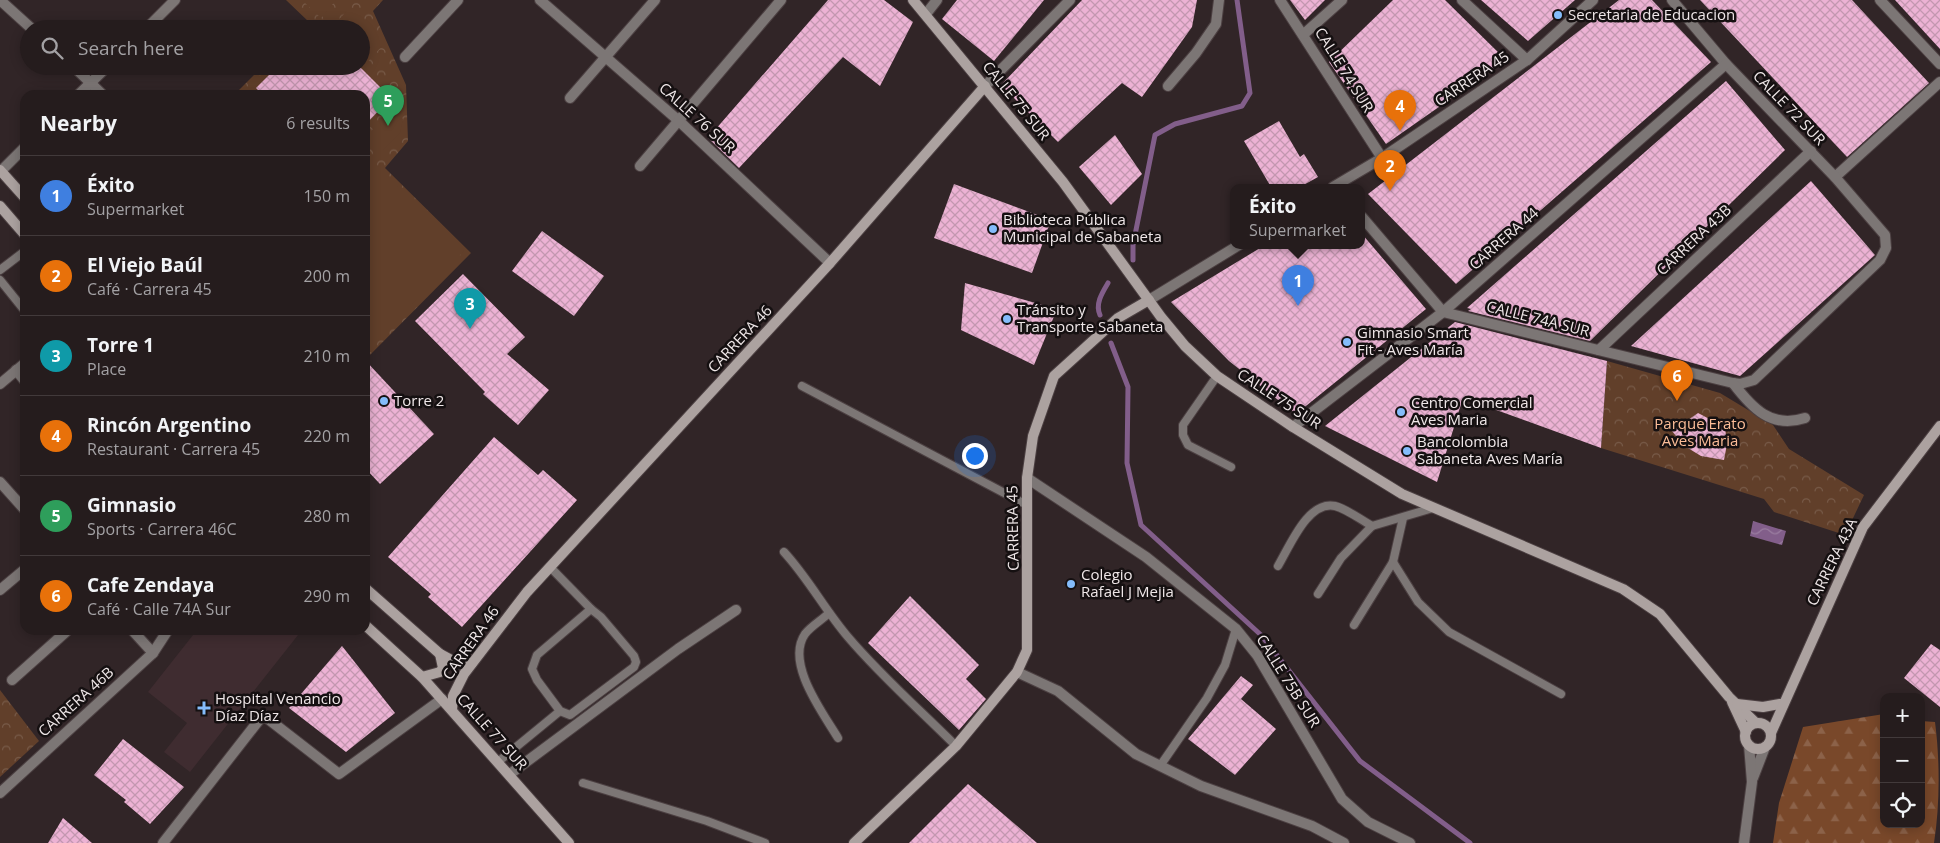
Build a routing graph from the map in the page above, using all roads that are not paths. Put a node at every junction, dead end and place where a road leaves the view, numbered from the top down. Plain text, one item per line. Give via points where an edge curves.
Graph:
1 (0, 0) edge
2 (175, 0) edge
3 (458, 0) edge
4 (540, 0) edge
5 (655, 0) edge
6 (782, 0) edge
7 (913, 0) edge
8 (937, 0) edge
9 (1070, 0) edge
10 (1219, 0) edge
11 (1280, 0) edge
12 (1342, 0) edge
13 (1462, 0) edge
14 (1593, 0) edge
15 (1672, 0) edge
16 (1880, 0) edge
17 (926, 14) junction
18 (22, 20) edge
19 (155, 20) edge
20 (1304, 34) junction
21 (405, 57) dead end
22 (605, 57) junction
23 (1527, 60) junction
24 (1726, 64) junction
25 (1940, 64) edge
26 (83, 75) edge
27 (99, 75) edge
28 (1940, 82) edge
29 (91, 83) junction
30 (985, 86) junction
31 (1168, 86) dead end
32 (83, 90) edge
33 (98, 90) edge
34 (570, 98) dead end
35 (679, 121) junction
36 (1810, 151) junction
37 (20, 152) edge
38 (1382, 158) junction
39 (640, 166) dead end
40 (0, 170) edge
41 (1835, 177) junction
42 (1340, 184) edge
43 (20, 192) edge
44 (0, 206) edge
45 (1365, 221) edge
46 (20, 229) edge
47 (1232, 249) edge
48 (20, 255) edge
49 (830, 263) junction
50 (0, 270) edge
51 (0, 280) edge
52 (1149, 300) junction
53 (20, 304) edge
54 (1443, 312) junction
55 (1599, 350) junction
56 (20, 367) edge
57 (16, 370) junction
58 (20, 375) edge
59 (1217, 376) junction
60 (1733, 383) junction
61 (1747, 383) joint
62 (0, 384) edge
63 (802, 386) dead end
64 (1805, 418) dead end
65 (1940, 426) edge
66 (1293, 427) junction
67 (1231, 468) dead end
68 (1027, 478) junction
69 (1, 484) edge
70 (20, 505) edge
71 (1027, 505) junction
72 (1433, 508) junction
73 (1403, 518) junction
74 (1372, 526) junction
75 (784, 552) dead end
76 (1393, 562) junction
77 (1278, 566) dead end
78 (550, 567) junction
79 (20, 573) edge
80 (0, 590) edge
81 (370, 592) edge
82 (1318, 594) dead end
83 (591, 610) junction
84 (736, 610) dead end
85 (829, 613) junction
86 (1354, 625) dead end
87 (1236, 629) junction
88 (370, 630) edge
89 (62, 635) edge
90 (137, 635) edge
91 (165, 635) edge
92 (153, 653) junction
93 (440, 654) junction
94 (472, 663) junction
95 (1018, 672) junction
96 (422, 677) junction
97 (12, 680) dead end
98 (1561, 694) dead end
99 (442, 700) junction
100 (1733, 700) junction
101 (1783, 701) junction
102 (452, 710) junction
103 (560, 711) junction
104 (1759, 723) junction
105 (1746, 732) junction
106 (1771, 733) junction
107 (838, 738) dead end
108 (1749, 745) junction
109 (956, 746) junction
110 (1765, 747) junction
111 (499, 761) junction
112 (1160, 766) junction
113 (510, 774) junction
114 (1752, 782) junction
115 (583, 783) dead end
116 (0, 793) edge
117 (163, 843) edge
118 (569, 843) edge
119 (765, 843) edge
120 (854, 843) edge
121 (1344, 843) edge
122 (1410, 843) edge
123 (1744, 843) edge

1 - 18 street
2 - 19 street
3 - 21 street
4 - 22 street, CALLE 76 SUR
5 - 22 street
6 - 35 street
7 - 17 street, CALLE 75 SUR
8 - 17 street
9 - 30 street, CARRERA 46
10 - 31 street via 1216,24
11 - 20 street, CALLE 74 SUR
12 - 20 street
13 - 23 street
14 - 23 street, CARRERA 45
15 - 24 street, CALLE 72 SUR
16 - 25 street
17 - 30 street, CALLE 75 SUR
20 - 38 street, CALLE 74 SUR
22 - 34 street
22 - 35 street, CALLE 76 SUR
23 - 38 street, CARRERA 45
24 - 36 street, CALLE 72 SUR
24 - 54 street, CARRERA 44
26 - 29 street
27 - 29 street
28 - 41 street
29 - 32 street
29 - 33 street
30 - 49 street, CARRERA 46
30 - 52 street, CALLE 75 SUR via 1063,182
35 - 39 street
35 - 49 street, CALLE 76 SUR
36 - 41 street, CALLE 72 SUR
36 - 55 street, CARRERA 43B
37 - 40 street
38 - 42 street, CARRERA 45
40 - 43 street
41 - 61 street, CALLE 72 SUR via 1885,235 1886,248 1880,260 1764,372
44 - 46 street
45 - 54 street
47 - 52 street, CARRERA 45
48 - 50 lane
49 - 78 street, CARRERA 46
51 - 53 lane
52 - 59 street, CALLE 75 SUR via 1185,346
52 - 68 street, CARRERA 45 via 1118,318 1054,376 1033,436
54 - 55 street, CALLE 74A SUR
54 - 66 street, CARRERA 44
55 - 60 street, CALLE 74A SUR
56 - 57 street
57 - 58 street
57 - 62 street
59 - 66 street, CALLE 75 SUR
59 - 67 lane via 1184,426 1183,434 1188,445
60 - 61 street, CALLE 74A SUR
60 - 64 street via 1759,412 1775,420 1790,422
63 - 71 lane
65 - 101 street, CARRERA 43A via 1863,527
66 - 72 street, CALLE 75 SUR via 1402,494
68 - 71 street, CARRERA 45
68 - 87 street, CALLE 75B SUR via 1146,557
69 - 70 street
71 - 95 street, CARRERA 45 via 1027,650
72 - 73 lane
72 - 100 street, CALLE 75 SUR via 1623,589 1660,614
73 - 74 lane
73 - 76 lane
74 - 77 lane via 1336,506 1324,505 1311,511
74 - 82 lane via 1341,558
75 - 85 lane
76 - 86 lane
76 - 98 lane via 1418,602 1449,632
78 - 83 lane
78 - 94 street, CARRERA 46
79 - 80 street
81 - 93 street
83 - 103 lane via 537,655 532,669
83 - 103 lane via 636,662 634,667 570,715
84 - 113 street
85 - 107 lane via 805,634 800,649 801,669
85 - 109 lane via 849,638
87 - 112 lane via 1225,665 1207,698
87 - 122 street, CALLE 75B SUR via 1257,655 1342,799 1368,822
88 - 96 street, CALLE 77 SUR
89 - 97 street
90 - 92 street
91 - 92 street, CARRERA 46B
92 - 116 street, CARRERA 46B
93 - 94 street via 453,661
93 - 96 street via 443,668 440,672
94 - 102 street, CARRERA 46 via 458,685
95 - 109 street, CARRERA 45
95 - 112 street via 1058,691 1136,754
96 - 99 street, CALLE 77 SUR
99 - 102 street, CALLE 77 SUR
99 - 117 street via 339,774 262,715
100 - 101 street via 1762,707
100 - 104 street, CALLE 75 SUR
100 - 105 street, CALLE 75 SUR
101 - 104 street, CARRERA 43A
101 - 106 street, CARRERA 43A
102 - 111 street, CALLE 77 SUR
103 - 111 lane
104 - 105 street
104 - 106 street
105 - 108 street
106 - 110 street
108 - 110 street
108 - 114 street
109 - 120 street, CARRERA 45
110 - 114 street
111 - 113 street, CALLE 77 SUR
112 - 121 street via 1201,786 1312,826
113 - 118 street, CALLE 77 SUR
114 - 123 street
115 - 119 lane via 707,821

